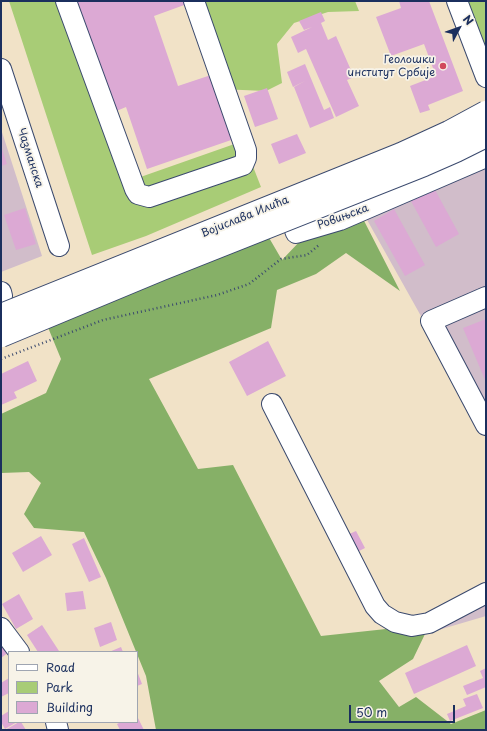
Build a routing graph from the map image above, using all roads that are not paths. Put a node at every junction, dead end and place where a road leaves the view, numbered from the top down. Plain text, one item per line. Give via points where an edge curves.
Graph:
1 (66, 1) edge
2 (194, 1) edge
3 (457, 1) edge
4 (1, 69) edge
5 (486, 77) edge
6 (486, 112) edge
7 (486, 136) edge
8 (486, 157) edge
9 (344, 172) dead end
10 (59, 246) dead end
11 (486, 297) edge
12 (1, 301) edge
13 (1, 336) edge
14 (272, 404) dead end
15 (486, 425) edge
16 (486, 593) edge
17 (1, 628) edge
18 (18, 651) edge

1 - 2 street via 135,189 138,194 149,197 243,165 246,158 246,150
3 - 5 street
4 - 10 street, Чазманска
6 - 12 main road, Војислава Илића, bridge via 402,154
7 - 13 main road, Војислава Илића, bridge via 424,165
8 - 9 street, Ровињска via 340,220 296,233 282,195
11 - 15 street via 430,321
14 - 16 street via 375,606 382,614 396,622 412,626 429,622
17 - 18 street

